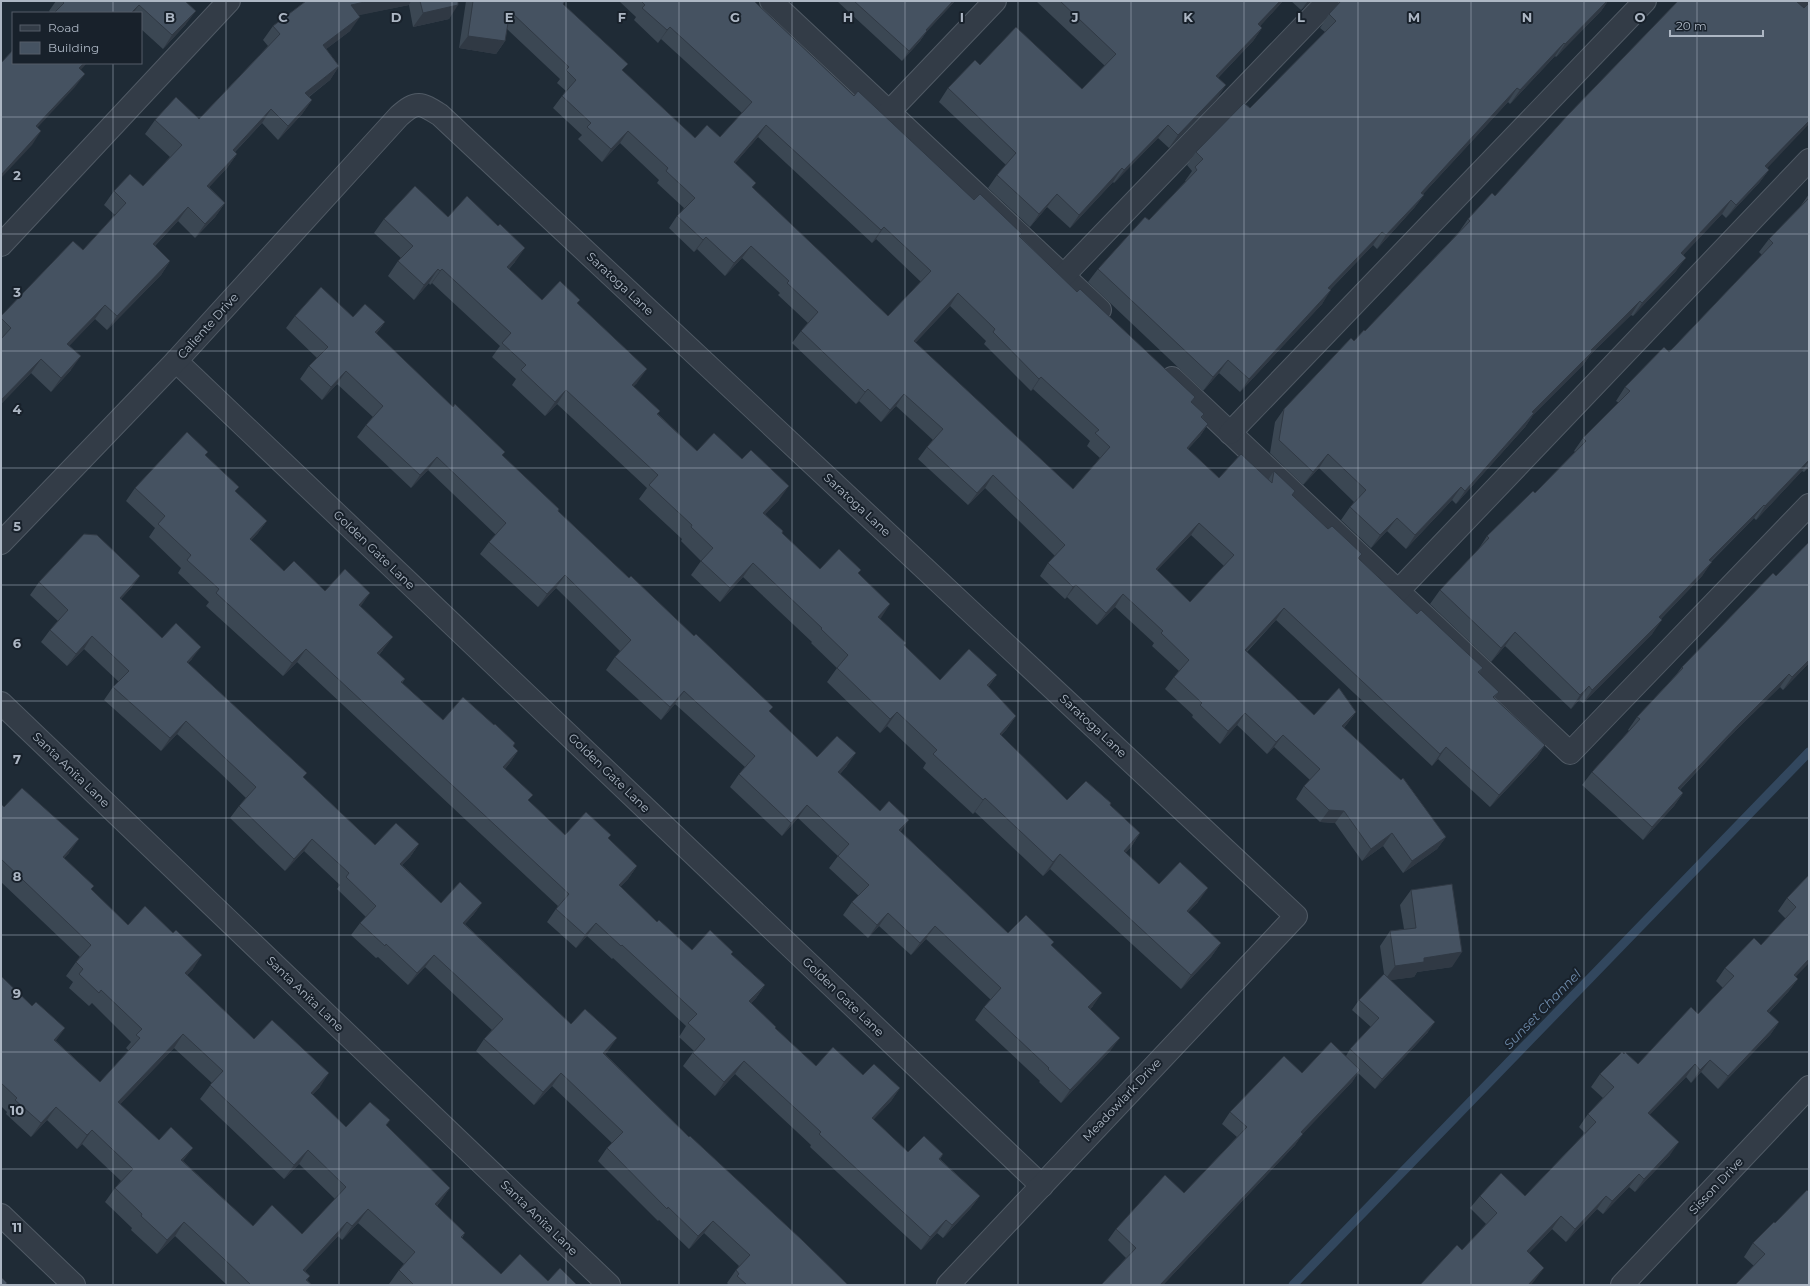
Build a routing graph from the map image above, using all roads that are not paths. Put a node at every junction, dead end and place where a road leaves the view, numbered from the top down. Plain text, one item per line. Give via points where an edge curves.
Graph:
1 (229, 1) edge
2 (771, 1) edge
3 (995, 1) edge
4 (1328, 1) edge
5 (1645, 1) edge
6 (1802, 1) edge
7 (1809, 8) edge
8 (412, 105) joint
9 (889, 112) junction
10 (1809, 160) edge
11 (1, 245) edge
12 (1063, 276) junction
13 (1115, 325) edge
14 (176, 361) junction
15 (1156, 363) edge
16 (1230, 433) junction
17 (1809, 505) edge
18 (1, 543) edge
19 (1398, 591) junction
20 (1, 703) edge
21 (1296, 916) joint
22 (1809, 1087) edge
23 (1042, 1186) junction
24 (1, 1215) edge
25 (74, 1285) edge
26 (609, 1285) edge
27 (948, 1285) edge
28 (1622, 1285) edge

1 - 11 street
2 - 9 street
3 - 9 street
4 - 12 street
5 - 16 street
6 - 7 street
8 - 14 street, Caliente Drive via 399,116
8 - 21 street, Saratoga Lane via 423,106 440,115
9 - 12 street
10 - 19 street
12 - 13 street
14 - 18 street, Caliente Drive
14 - 23 street, Golden Gate Lane
15 - 16 street
16 - 19 street
17 - 19 street via 1570,753
20 - 26 street, Santa Anita Lane
21 - 23 street, Meadowlark Drive
22 - 28 street, Sisson Drive
23 - 27 street, Meadowlark Drive
24 - 25 street

